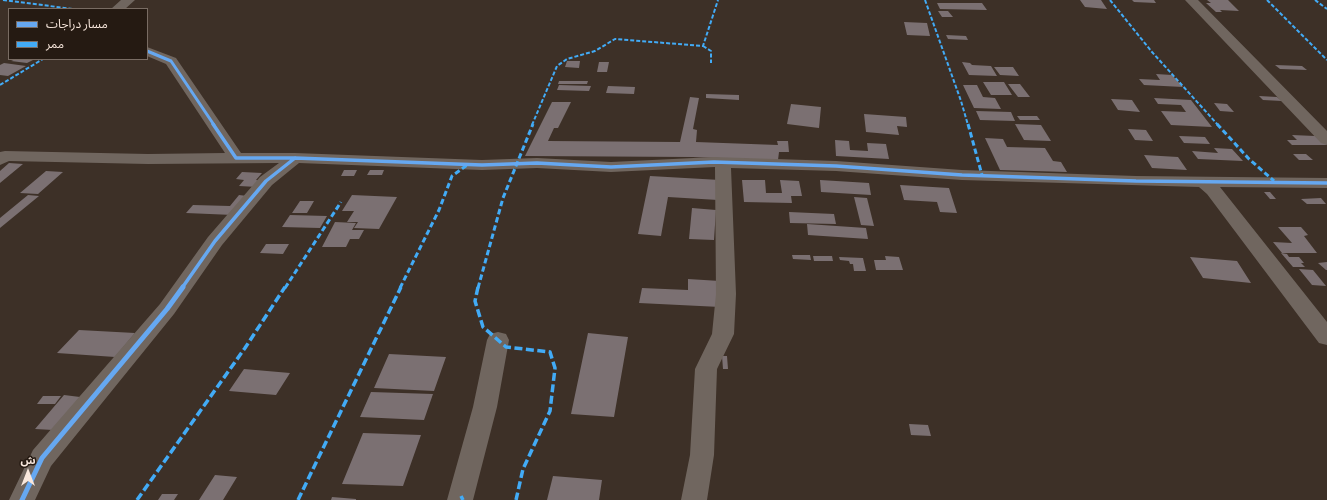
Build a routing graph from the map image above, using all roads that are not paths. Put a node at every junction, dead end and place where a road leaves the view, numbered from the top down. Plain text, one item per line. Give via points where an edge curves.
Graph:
1 (129, 0) edge
2 (1191, 0) edge
3 (118, 8) edge
4 (148, 52) edge
5 (1327, 140) edge
6 (2, 158) edge
7 (236, 158) junction
8 (295, 158) junction
9 (723, 163) junction
10 (1204, 182) junction
11 (1327, 183) edge
12 (1327, 337) edge
13 (498, 340) dead end
14 (22, 500) edge
15 (460, 500) edge
16 (694, 500) edge

1 - 3 street
2 - 5 street
4 - 7 street via 171,61
6 - 7 street
7 - 8 street
8 - 9 street via 611,167
8 - 14 street via 266,181 216,241 167,308 42,458
9 - 10 street via 836,166 962,175
9 - 16 street via 726,294 723,334 706,369 702,456
10 - 11 street
10 - 12 street via 1213,190
13 - 15 street via 485,407

